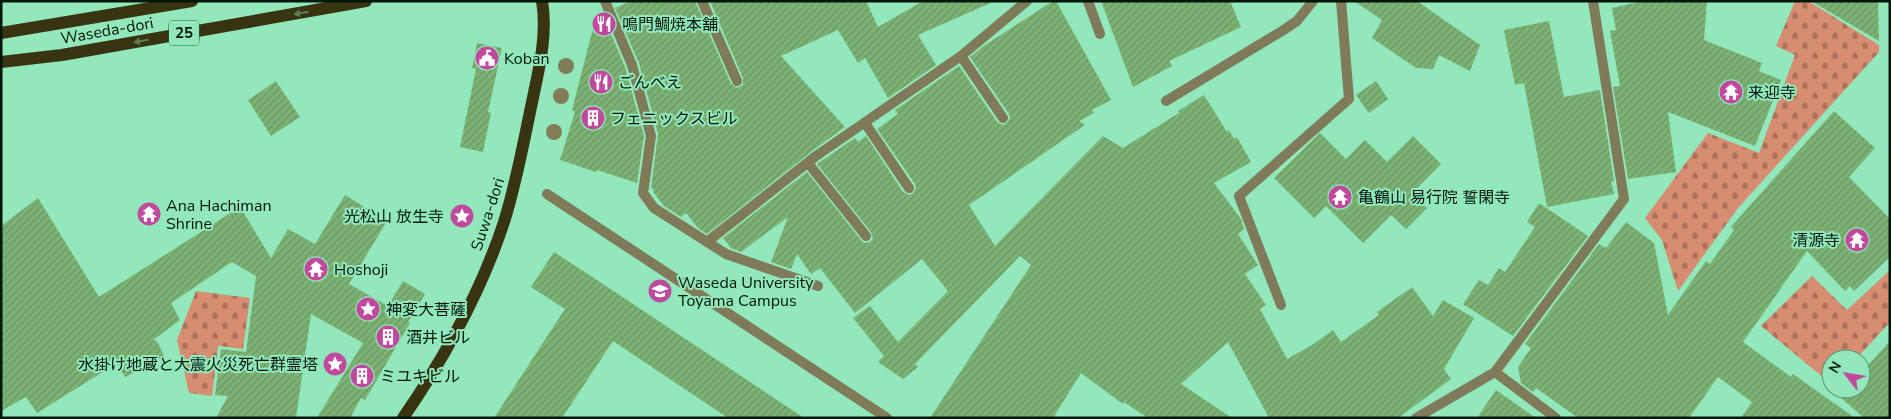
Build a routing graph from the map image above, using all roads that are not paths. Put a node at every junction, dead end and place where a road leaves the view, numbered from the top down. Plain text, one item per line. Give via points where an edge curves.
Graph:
1 (192, 1) edge
2 (366, 1) edge
3 (542, 1) edge
4 (605, 1) edge
5 (702, 1) edge
6 (1028, 1) edge
7 (1088, 1) edge
8 (1313, 1) edge
9 (1341, 1) edge
10 (1593, 1) edge
11 (1, 33) edge
12 (1100, 34) dead end
13 (961, 56) junction
14 (1, 62) edge
15 (737, 81) dead end
16 (1166, 100) dead end
17 (1003, 118) dead end
18 (865, 123) junction
19 (808, 163) junction
20 (909, 188) dead end
21 (547, 194) dead end
22 (866, 236) dead end
23 (707, 242) junction
24 (818, 286) dead end
25 (1281, 304) dead end
26 (1495, 372) junction
27 (403, 418) edge
28 (887, 418) edge
29 (1416, 418) edge
30 (1556, 418) edge

1 - 11 main road, Waseda-dori / 25
2 -> 14 main road, Waseda-dori / 25 via 62,55
3 - 27 main road, Suwa-dori via 544,26 538,75 517,178 504,222 483,279 454,336
4 - 23 street via 632,65 651,136 643,193 654,208
5 - 15 street
6 - 13 street
7 - 12 street
8 - 16 street via 1297,21
9 - 25 street via 1349,99 1239,196
10 - 26 street via 1624,199
13 - 17 street
13 - 18 street
18 - 19 street
18 - 20 street
19 - 22 street
19 - 23 street
21 - 28 street
23 - 24 street via 726,254
26 - 29 street
26 - 30 street

